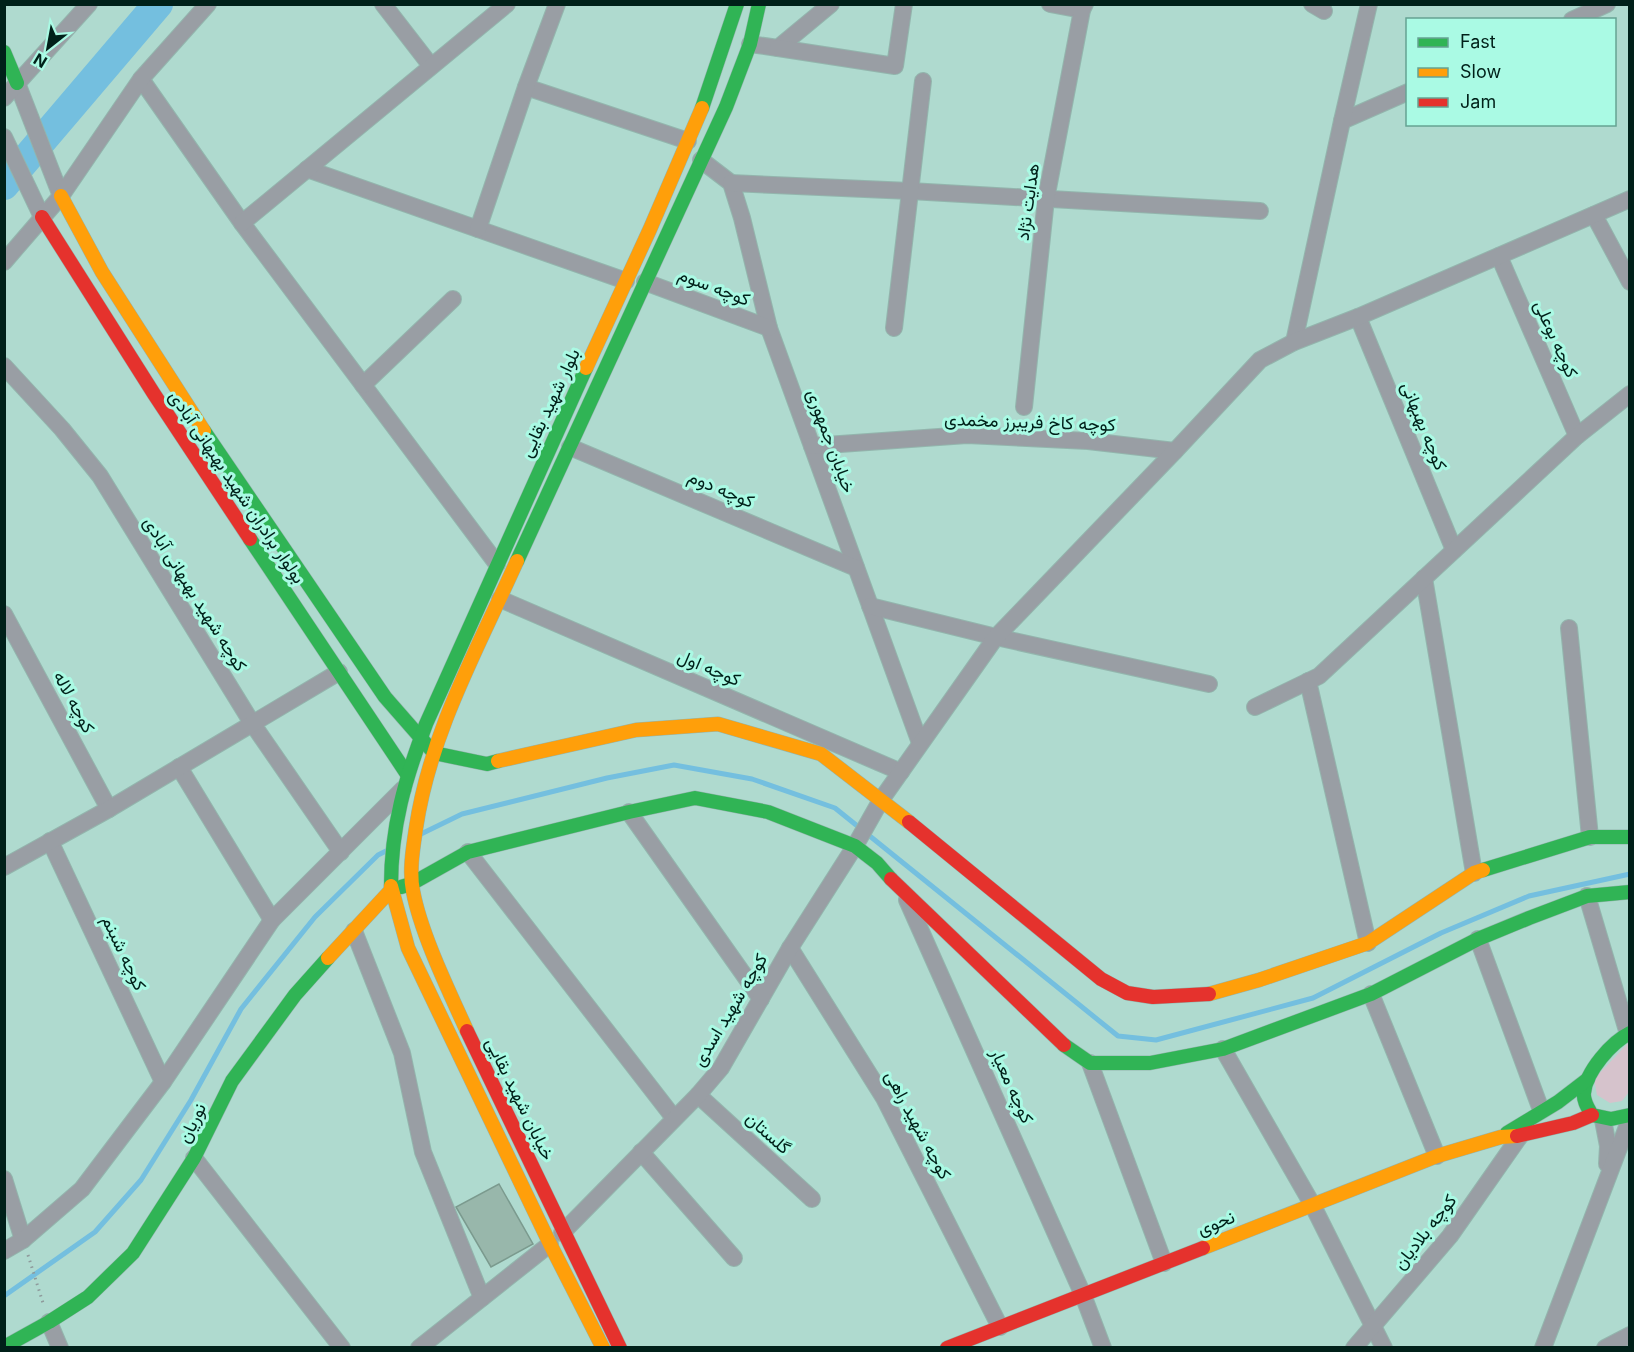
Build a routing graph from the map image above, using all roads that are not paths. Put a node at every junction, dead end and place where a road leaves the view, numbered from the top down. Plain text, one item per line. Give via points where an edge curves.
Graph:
1 (89, 4) edge
2 (208, 4) edge
3 (383, 4) edge
4 (507, 4) edge
5 (557, 4) edge
6 (737, 4) edge
7 (759, 4) edge
8 (831, 4) edge
9 (903, 4) edge
10 (1050, 4) edge
11 (1370, 4) edge
12 (1606, 4) edge
13 (1084, 7) edge
14 (1576, 18) edge
15 (750, 44) junction
16 (778, 48) junction
17 (4, 52) edge
18 (431, 66) junction
19 (141, 79) junction
20 (923, 81) dead end
21 (17, 83) junction
22 (526, 87) junction
23 (1406, 92) edge
24 (4, 98) edge
25 (1342, 121) junction
26 (4, 137) edge
27 (688, 141) junction
28 (701, 160) junction
29 (307, 169) junction
30 (731, 183) junction
31 (910, 191) junction
32 (61, 195) junction
33 (1046, 198) junction
34 (1629, 199) edge
35 (1260, 211) dead end
36 (1594, 214) junction
37 (42, 218) junction
38 (242, 223) junction
39 (478, 229) junction
40 (1499, 256) junction
41 (4, 262) edge
42 (626, 281) junction
43 (645, 282) junction
44 (1629, 282) edge
45 (453, 298) dead end
46 (1358, 317) junction
47 (769, 328) junction
48 (894, 328) dead end
49 (1294, 342) junction
50 (4, 366) edge
51 (363, 384) junction
52 (1629, 394) edge
53 (1024, 407) dead end
54 (1577, 436) junction
55 (812, 446) junction
56 (570, 447) junction
57 (1175, 451) junction
58 (1454, 550) junction
59 (497, 564) junction
60 (856, 567) junction
61 (1424, 578) junction
62 (500, 599) junction
63 (870, 606) junction
64 (4, 614) edge
65 (1569, 628) dead end
66 (996, 637) junction
67 (339, 672) junction
68 (1308, 681) junction
69 (1209, 684) dead end
70 (1255, 707) dead end
71 (252, 723) junction
72 (420, 738) junction
73 (920, 743) junction
74 (434, 753) junction
75 (179, 766) junction
76 (901, 772) junction
77 (406, 781) junction
78 (881, 800) junction
79 (109, 808) junction
80 (629, 812) junction
81 (397, 816) joint
82 (1590, 837) junction
83 (1629, 837) edge
84 (50, 841) junction
85 (856, 844) junction
86 (341, 852) junction
87 (468, 852) junction
88 (413, 858) joint
89 (4, 867) edge
90 (1474, 873) junction
91 (411, 884) junction
92 (391, 890) junction
93 (1629, 892) edge
94 (905, 894) junction
95 (1587, 897) junction
96 (272, 920) junction
97 (354, 931) junction
98 (1479, 939) junction
99 (1368, 943) junction
100 (790, 948) junction
101 (1371, 994) junction
102 (760, 999) junction
103 (1629, 1033) edge
104 (1222, 1049) junction
105 (1090, 1063) junction
106 (1588, 1079) junction
107 (163, 1082) junction
108 (698, 1095) junction
109 (1541, 1110) junction
110 (1629, 1117) edge
111 (674, 1118) junction
112 (1598, 1118) junction
113 (1520, 1136) junction
114 (1501, 1137) junction
115 (641, 1152) junction
116 (1437, 1156) junction
117 (194, 1158) junction
118 (4, 1179) edge
119 (1605, 1180) junction
120 (812, 1200) dead end
121 (1312, 1204) junction
122 (562, 1233) junction
123 (23, 1240) junction
124 (550, 1244) junction
125 (4, 1251) edge
126 (734, 1258) dead end
127 (1164, 1263) junction
128 (1083, 1295) junction
129 (482, 1298) junction
130 (49, 1322) junction
131 (1000, 1327) junction
132 (1374, 1327) junction
133 (1629, 1335) edge
134 (954, 1346) edge
135 (4, 1347) edge
136 (60, 1347) edge
137 (342, 1347) edge
138 (419, 1347) edge
139 (603, 1347) edge
140 (620, 1347) edge
141 (1103, 1347) edge
142 (1354, 1347) edge
143 (1384, 1347) edge
144 (1543, 1347) edge
145 (1605, 1347) edge

1 - 21 street
2 - 19 street
3 - 18 street
4 - 18 street
5 - 22 street
6 - 27 main road, بلوار شهید بقایی
7 - 15 main road, بلوار شهید بقایی
8 - 16 street
9 - 16 street via 895,66
10 - 13 street
11 - 25 street
12 - 14 street
13 - 33 street, هدایت نژاد
15 - 16 street
15 - 28 main road, بلوار شهید بقایی
17 - 21 main road
18 - 29 street
19 - 32 street
19 - 38 street
20 - 31 street
21 - 24 street
21 - 32 street
22 - 27 street
22 - 39 street
23 - 25 street
25 - 49 street
26 - 37 street
27 - 42 main road, بلوار شهید بقایی
28 - 30 street
28 - 43 main road, بلوار شهید بقایی
29 - 38 street
29 - 39 street
30 - 31 street
30 - 47 street, خیابان جمهوری
31 - 33 street
31 - 48 street
32 - 37 street
32 - 72 main road, بولوار برادران شهید بهبهانی آبادی via 102,272 226,466 385,697
33 - 35 street
33 - 53 street, هدایت نژاد
34 - 36 street, کوچه شهید اسدی
36 - 40 street, کوچه شهید اسدی
36 - 44 street
37 - 41 street
37 - 67 main road, بولوار برادران شهید بهبهانی آبادی
38 - 51 street
39 - 42 street
40 - 46 street, کوچه شهید اسدی
40 - 54 street, کوچه بوعلی
42 - 59 main road, بلوار شهید بقایی
43 - 47 street, کوچه سوم
43 - 56 main road, بلوار شهید بقایی
45 - 51 street
46 - 49 street, کوچه شهید اسدی
46 - 58 street, کوچه بهبهانی
47 - 55 street, خیابان جمهوری
49 - 57 street, کوچه شهید اسدی via 1260,360
50 - 71 street, کوچه شهید بهبهانی آبادی via 100,476
51 - 59 street
52 - 54 street
54 - 58 street
55 - 57 street, کوچه کاخ فریبرز مخمدی via 967,435 1088,441
55 - 60 street, خیابان جمهوری
56 - 60 street, کوچه دوم
56 - 62 main road, بلوار شهید بقایی
57 - 66 street, کوچه شهید اسدی
58 - 61 street
59 - 72 main road, بلوار شهید بقایی
60 - 63 street, خیابان جمهوری
61 - 68 street via 1319,676
61 - 90 street
62 - 74 main road, بلوار شهید بقایی
62 - 76 street, کوچه اول
63 - 66 street
63 - 73 street, خیابان جمهوری
64 - 79 street, کوچه لاله
65 - 82 street
66 - 69 street
66 - 73 street, کوچه شهید اسدی
67 - 71 street
67 - 77 main road, بولوار برادران شهید بهبهانی آبادی
68 - 70 street
68 - 99 street
71 - 75 street
71 - 86 street, کوچه شهید بهبهانی آبادی
72 - 74 main road, بولوار برادران شهید بهبهانی آبادی
72 - 77 main road, بلوار شهید بقایی
73 - 76 street, کوچه شهید اسدی
74 - 78 main road via 487,764 636,730 718,724 821,754
74 - 88 main road, بلوار شهید بقایی via 417,809
75 - 79 street
75 - 96 street
76 - 78 street, کوچه شهید اسدی
77 - 81 main road, بلوار شهید بقایی
77 - 86 street
78 - 85 street, کوچه شهید اسدی
78 - 99 main road via 1101,979 1127,993 1154,997 1206,995
79 - 84 street
80 - 85 main road via 696,798 768,812
80 - 87 main road
80 - 102 street
81 - 92 main road, خیابان شهید بقایی
82 - 83 main road
82 - 90 main road
84 - 89 street
84 - 107 street, کوچه شبنم
85 - 94 main road
85 - 100 street, کوچه شهید اسدی
86 - 96 street
87 - 91 main road
87 - 111 street
88 - 91 main road, خیابان شهید بقایی
90 - 99 main road
91 - 92 main road
91 - 122 main road, خیابان شهید بقایی via 450,994
92 - 97 main road, نوریان
92 - 124 main road, خیابان شهید بقایی via 408,948
93 - 95 main road
94 - 105 main road via 1060,1042
94 - 128 street, کوچه معیار
95 - 98 main road
95 - 103 street
96 - 107 street
97 - 117 main road, نوریان via 295,994 232,1081
97 - 129 street via 402,1053 423,1152
98 - 101 main road
98 - 109 street
100 - 102 street, کوچه شهید اسدی
100 - 131 street, کوچه شهید راهی via 884,1098
101 - 104 main road
101 - 116 street
102 - 108 street, کوچه شهید اسدی via 721,1068
103 - 106 main road via 1613,1044
104 - 105 main road via 1150,1063
104 - 121 street
105 - 127 street
106 - 109 main road
106 - 112 main road via 1585,1102
107 - 123 street via 82,1189
108 - 111 street, کوچه شهید اسدی
108 - 120 street, گلستان
109 - 114 main road
110 - 112 main road
110 - 119 street
111 - 115 street, کوچه شهید اسدی
112 - 113 main road
112 - 119 street via 1608,1146
113 - 114 main road
113 - 132 street, کوچه بلادیان via 1450,1236
114 - 116 main road, نحوی
115 - 122 street, کوچه شهید اسدی
115 - 126 street
116 - 121 main road, نحوی
117 - 130 main road, نوریان via 133,1253 88,1297
117 - 137 street
118 - 123 street
119 - 144 street
121 - 127 main road, نحوی
121 - 132 street
122 - 140 main road, خیابان شهید بقایی
123 - 125 street
124 - 129 street
124 - 139 main road, خیابان شهید بقایی
127 - 128 main road, نحوی
128 - 131 main road, نحوی
128 - 141 street, کوچه معیار
129 - 138 street
130 - 135 main road, نوریان
130 - 136 street
131 - 134 main road, نحوی
132 - 142 street, کوچه بلادیان
132 - 143 street
133 - 145 street

